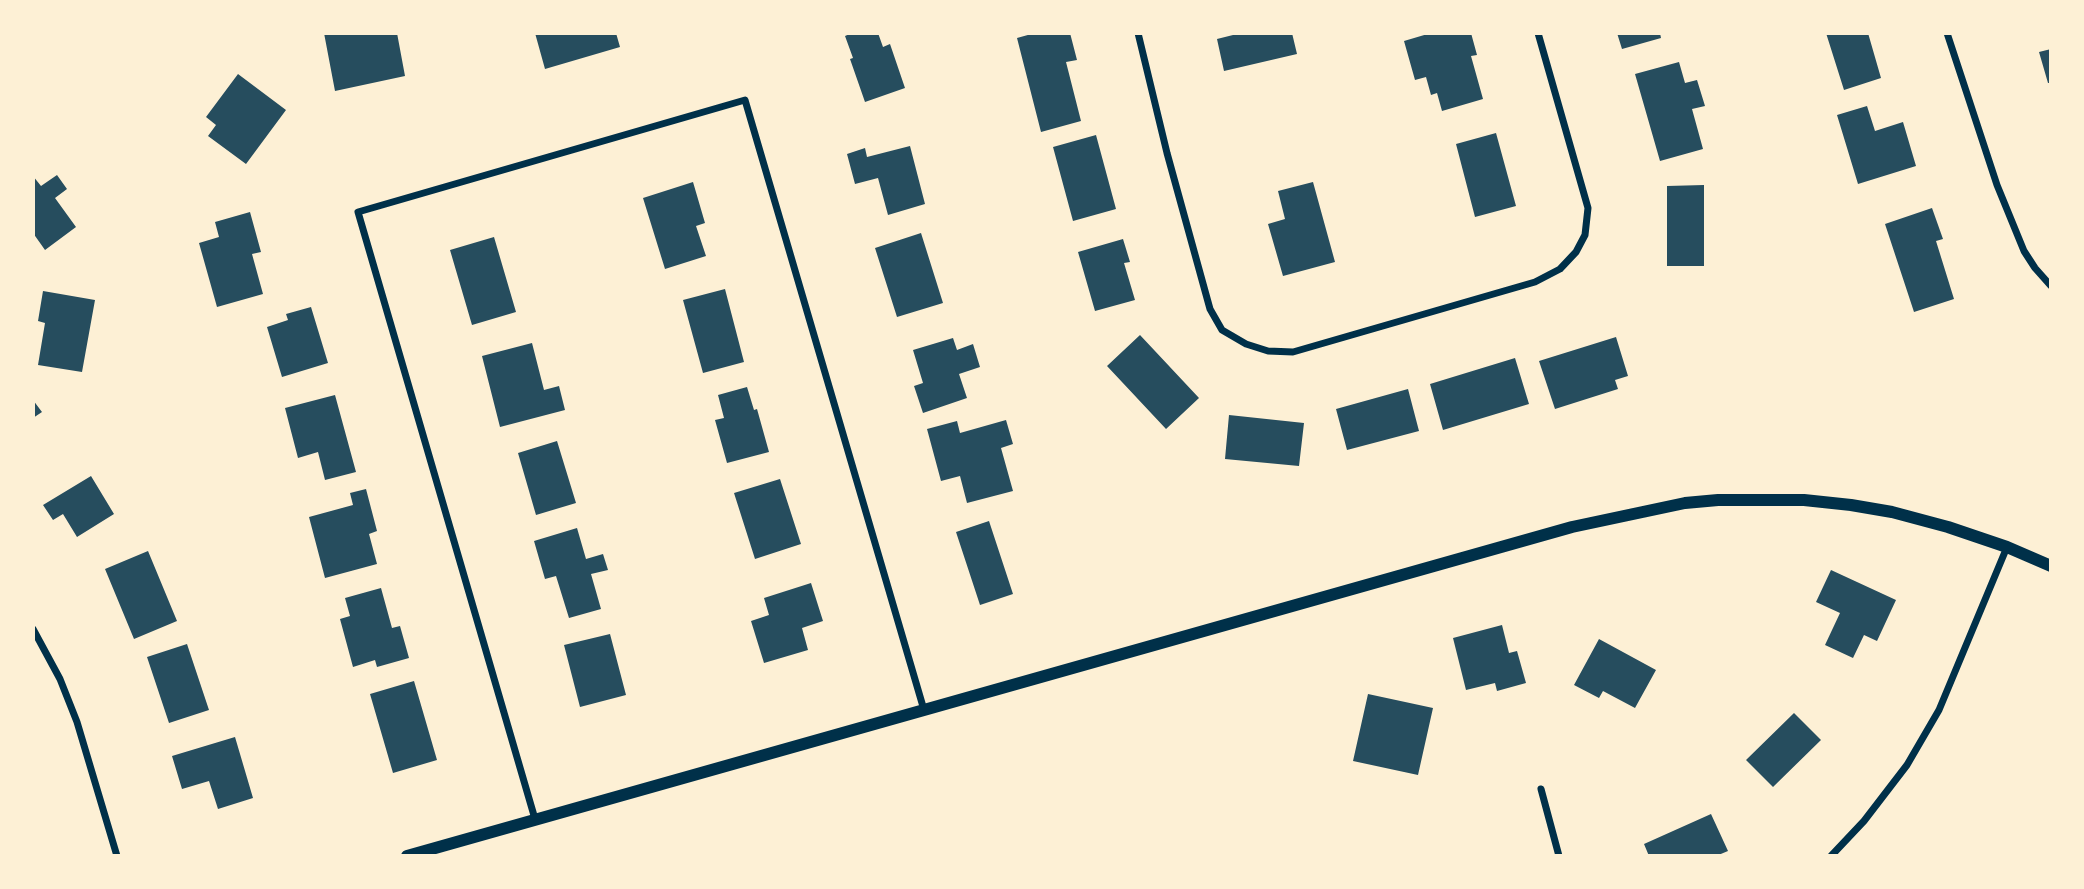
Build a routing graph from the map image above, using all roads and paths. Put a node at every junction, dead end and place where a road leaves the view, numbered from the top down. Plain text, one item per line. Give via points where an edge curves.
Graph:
1 (1138, 33) edge
2 (1538, 33) edge
3 (1947, 33) edge
4 (2051, 286) edge
5 (2007, 547) junction
6 (2051, 566) edge
7 (33, 629) edge
8 (924, 710) junction
9 (1541, 789) dead end
10 (535, 819) junction
11 (117, 856) edge
12 (407, 856) edge
13 (1559, 856) edge
14 (1831, 856) edge

1 - 2 street via 1210,309 1222,330 1245,344 1293,352 1535,282 1560,269 1576,252 1585,235 1588,208
3 - 4 street via 2019,240
5 - 6 street
5 - 8 street via 1948,527 1851,505 1804,500 1685,503 1572,527
5 - 14 street via 1939,710 1907,765
7 - 11 street via 78,722
8 - 10 street
8 - 10 street via 745,100 358,212
9 - 13 street
10 - 12 street

